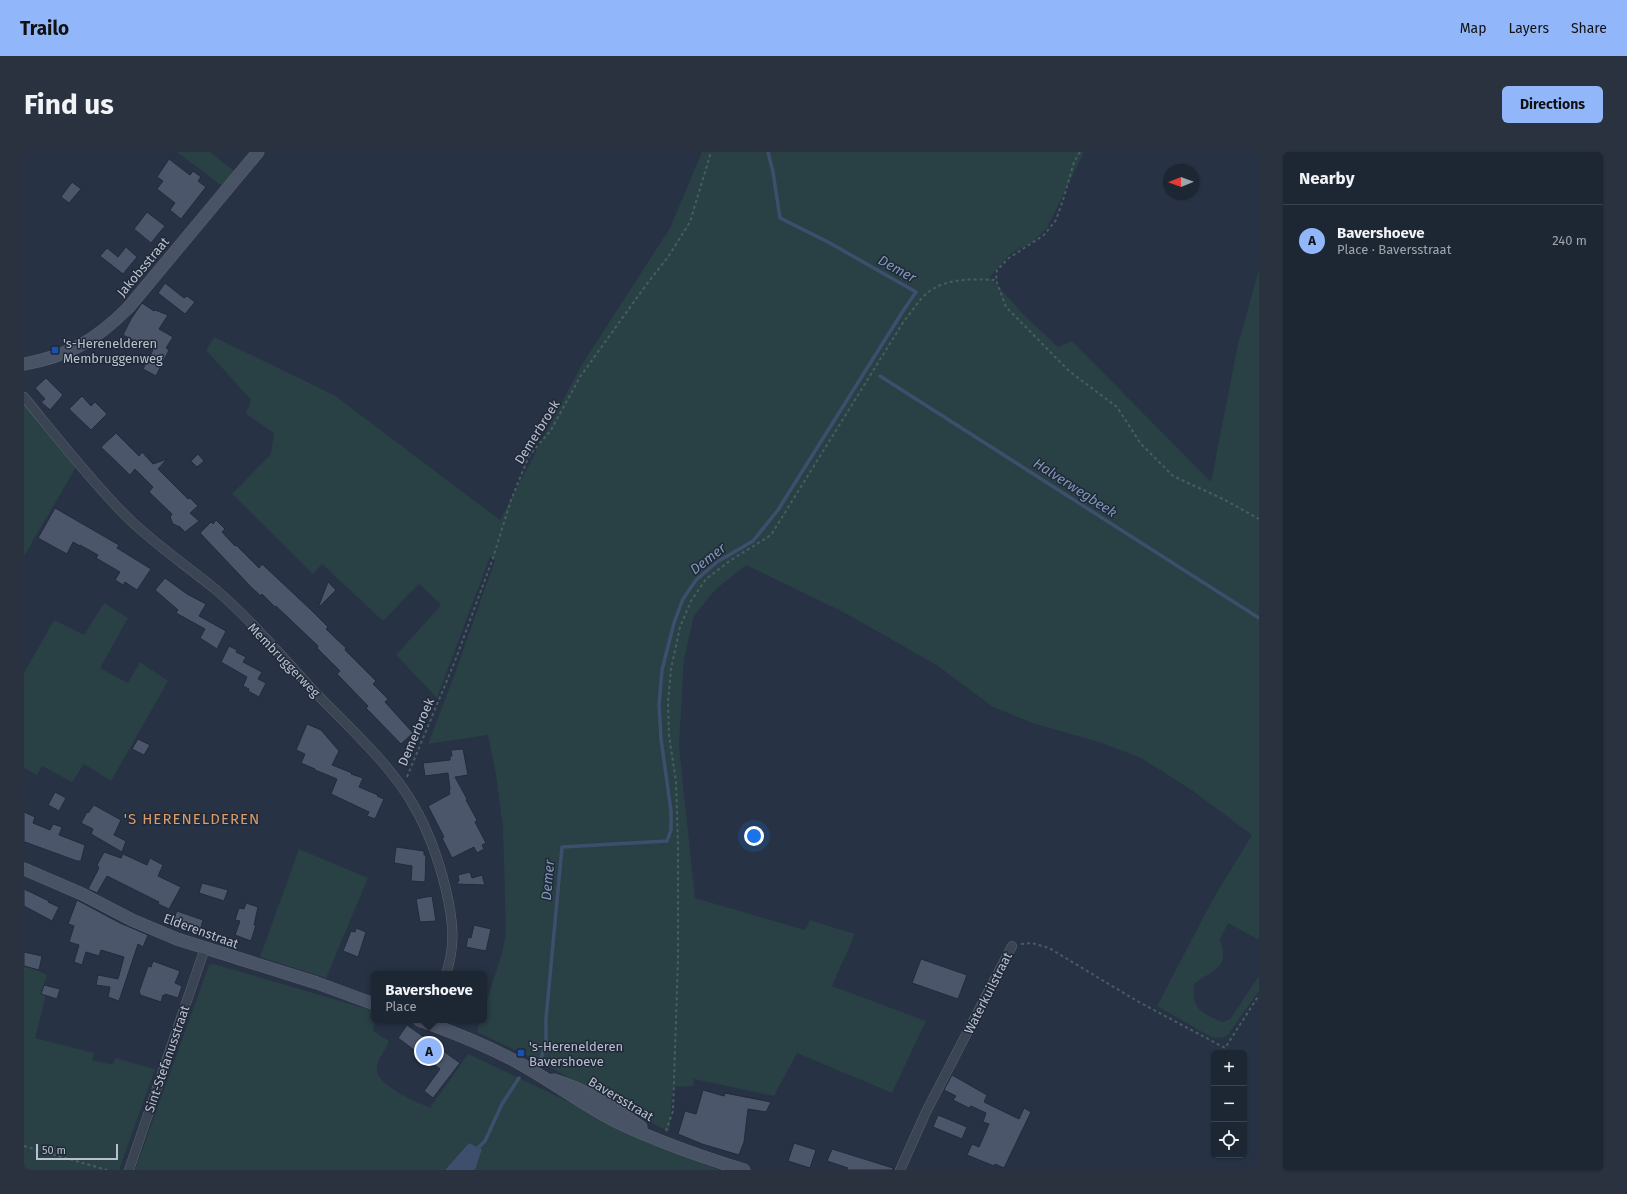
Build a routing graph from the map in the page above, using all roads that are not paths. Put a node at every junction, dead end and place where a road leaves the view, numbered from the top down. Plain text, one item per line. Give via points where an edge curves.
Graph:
1 (258, 152) edge
2 (24, 364) edge
3 (24, 396) edge
4 (24, 868) edge
5 (1012, 946) road end
6 (205, 948) junction
7 (447, 971) edge
8 (371, 1003) edge
9 (432, 1023) edge
10 (129, 1170) edge
11 (744, 1170) edge
12 (900, 1170) edge

1 - 2 main road, Jakobsstraat via 128,308 111,324 94,338 67,352
3 - 7 street, Membruggerweg via 124,514 216,590 377,756 402,788 414,806 431,842 443,876 454,935
4 - 6 main road, Elderenstraat via 132,920
5 - 12 street, Waterkuilstraat via 926,1112
6 - 8 main road, Elderenstraat
6 - 10 street, Sint-Stefanusstraat
9 - 11 main road, Baversstraat via 488,1047 619,1123 709,1159

